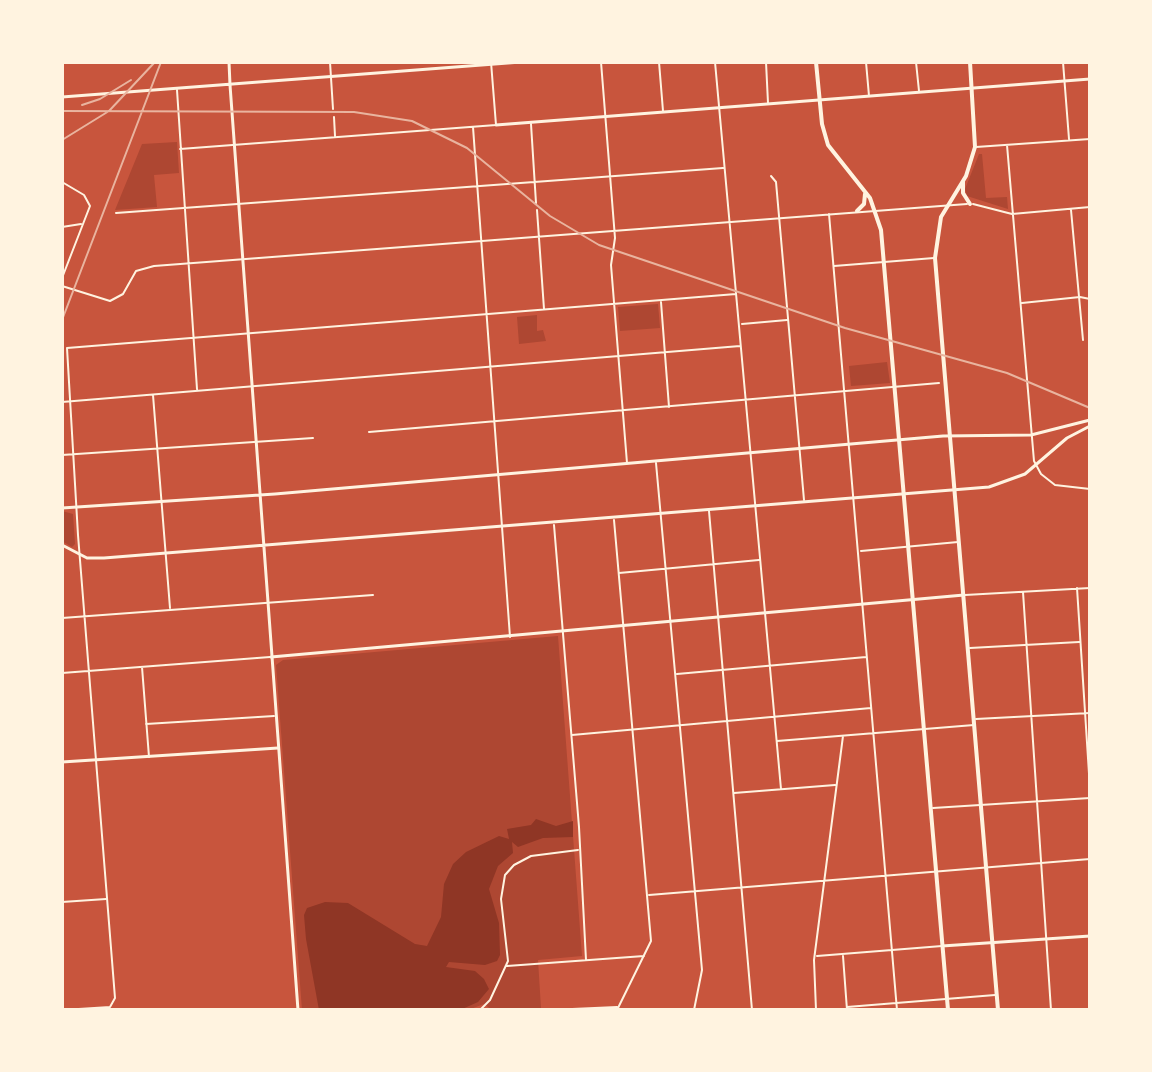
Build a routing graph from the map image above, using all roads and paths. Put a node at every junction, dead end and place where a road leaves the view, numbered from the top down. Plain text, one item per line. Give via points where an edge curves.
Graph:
1 (229, 62) edge
2 (330, 62) edge
3 (521, 62) edge
4 (601, 62) edge
5 (659, 62) edge
6 (715, 62) edge
7 (766, 62) edge
8 (816, 62) edge
9 (866, 62) edge
10 (916, 62) edge
11 (970, 62) edge
12 (1063, 62) edge
13 (491, 63) edge
14 (331, 76) junction
15 (1090, 79) edge
16 (1065, 81) junction
17 (230, 85) junction
18 (972, 88) junction
19 (177, 90) junction
20 (919, 92) junction
21 (869, 96) junction
22 (62, 97) edge
23 (819, 100) junction
24 (769, 104) junction
25 (719, 108) junction
26 (333, 109) dead end
27 (663, 113) junction
28 (334, 117) dead end
29 (606, 117) junction
30 (530, 123) junction
31 (496, 125) junction
32 (473, 127) junction
33 (335, 137) junction
34 (1090, 139) edge
35 (1069, 140) junction
36 (235, 144) junction
37 (1007, 145) junction
38 (975, 147) junction
39 (180, 149) junction
40 (725, 168) junction
41 (611, 176) junction
42 (771, 176) dead end
43 (963, 180) junction
44 (62, 182) edge
45 (535, 182) junction
46 (478, 186) junction
47 (865, 191) junction
48 (536, 203) dead end
49 (239, 204) junction
50 (946, 204) junction
51 (970, 204) junction
52 (1090, 207) edge
53 (185, 208) junction
54 (1071, 209) junction
55 (537, 210) dead end
56 (875, 210) junction
57 (857, 211) junction
58 (116, 213) dead end
59 (829, 214) junction
60 (1012, 214) junction
61 (779, 217) junction
62 (730, 221) junction
63 (83, 224) junction
64 (62, 227) edge
65 (615, 231) junction
66 (539, 237) junction
67 (482, 241) junction
68 (935, 258) junction
69 (243, 260) junction
70 (188, 264) junction
71 (884, 264) junction
72 (834, 266) junction
73 (62, 278) edge
74 (62, 286) edge
75 (736, 294) junction
76 (1080, 297) junction
77 (1090, 299) edge
78 (661, 301) junction
79 (1020, 303) junction
80 (614, 304) junction
81 (545, 309) junction
82 (487, 314) junction
83 (788, 320) junction
84 (739, 324) junction
85 (248, 331) junction
86 (193, 336) junction
87 (1083, 340) dead end
88 (741, 346) junction
89 (665, 353) junction
90 (618, 358) junction
91 (491, 367) junction
92 (939, 383) dead end
93 (252, 386) junction
94 (197, 390) junction
95 (845, 392) junction
96 (153, 394) junction
97 (795, 396) junction
98 (746, 400) junction
99 (69, 401) junction
100 (62, 402) edge
101 (669, 407) junction
102 (623, 410) junction
103 (1090, 420) edge
104 (494, 421) junction
105 (1090, 426) edge
106 (369, 432) dead end
107 (951, 434) junction
108 (1031, 435) junction
109 (313, 438) dead end
110 (899, 440) junction
111 (255, 442) junction
112 (850, 445) junction
113 (158, 448) junction
114 (799, 449) junction
115 (73, 454) junction
116 (750, 454) junction
117 (62, 455) edge
118 (656, 462) junction
119 (627, 465) junction
120 (1036, 467) junction
121 (498, 476) junction
122 (955, 489) junction
123 (1090, 489) edge
124 (259, 494) junction
125 (905, 494) junction
126 (854, 498) junction
127 (162, 500) junction
128 (804, 502) junction
129 (756, 506) junction
130 (76, 507) junction
131 (62, 508) edge
132 (709, 511) junction
133 (662, 516) junction
134 (614, 520) junction
135 (554, 525) junction
136 (502, 529) junction
137 (959, 542) junction
138 (263, 547) junction
139 (909, 547) junction
140 (63, 548) edge
141 (859, 551) junction
142 (166, 554) junction
143 (79, 555) junction
144 (761, 560) junction
145 (713, 564) junction
146 (666, 569) junction
147 (619, 573) junction
148 (1077, 588) junction
149 (1090, 588) edge
150 (1023, 592) junction
151 (373, 595) dead end
152 (964, 595) junction
153 (914, 600) junction
154 (267, 602) junction
155 (863, 605) junction
156 (170, 609) junction
157 (765, 613) junction
158 (84, 616) junction
159 (62, 618) edge
160 (718, 618) junction
161 (671, 622) junction
162 (624, 627) junction
163 (563, 632) junction
164 (510, 637) junction
165 (1080, 641) junction
166 (1027, 645) junction
167 (968, 648) junction
168 (271, 657) junction
169 (867, 657) junction
170 (770, 665) junction
171 (141, 666) junction
172 (723, 669) junction
173 (89, 670) junction
174 (62, 673) edge
175 (676, 674) junction
176 (871, 708) junction
177 (1085, 713) junction
178 (1090, 713) edge
179 (774, 715) junction
180 (276, 716) junction
181 (1032, 716) junction
182 (727, 720) junction
183 (975, 722) junction
184 (146, 724) junction
185 (680, 725) junction
186 (925, 729) junction
187 (633, 730) junction
188 (874, 734) junction
189 (571, 735) junction
190 (843, 736) junction
191 (777, 741) junction
192 (278, 748) junction
193 (149, 757) junction
194 (96, 760) junction
195 (62, 762) edge
196 (837, 785) junction
197 (781, 789) junction
198 (1090, 789) edge
199 (734, 793) junction
200 (1090, 798) edge
201 (1037, 801) junction
202 (982, 804) junction
203 (932, 808) junction
204 (579, 850) junction
205 (1090, 859) edge
206 (1041, 862) junction
207 (986, 865) junction
208 (937, 870) junction
209 (886, 875) junction
210 (826, 881) junction
211 (742, 887) junction
212 (694, 891) junction
213 (647, 895) junction
214 (107, 899) junction
215 (62, 902) edge
216 (1090, 936) edge
217 (1046, 938) junction
218 (992, 942) junction
219 (942, 946) junction
220 (892, 950) junction
221 (842, 955) junction
222 (645, 956) junction
223 (816, 956) junction
224 (586, 960) junction
225 (507, 966) junction
226 (996, 995) junction
227 (947, 999) junction
228 (897, 1003) junction
229 (618, 1009) edge
230 (847, 1009) edge
231 (63, 1010) edge
232 (298, 1010) edge
233 (480, 1010) edge
234 (550, 1010) edge
235 (694, 1010) edge
236 (752, 1010) edge
237 (816, 1010) edge
238 (897, 1010) edge
239 (948, 1010) edge
240 (998, 1010) edge
241 (1051, 1010) edge

1 - 17 main road
2 - 14 street
3 - 13 main road
4 - 29 street
5 - 27 street
6 - 25 street
7 - 24 street
8 - 23 main road
9 - 21 street
10 - 20 street
11 - 18 main road
12 - 16 street
13 - 14 main road
13 - 31 street
14 - 17 main road
14 - 26 street
15 - 16 main road
16 - 18 main road
16 - 35 street
17 - 19 main road
17 - 36 main road
18 - 20 main road
18 - 38 main road
19 - 22 main road
19 - 39 street
20 - 21 main road
21 - 23 main road
23 - 24 main road
23 - 47 main road via 829,147
24 - 25 main road
25 - 27 main road
25 - 40 street
27 - 29 main road
28 - 33 street
29 - 30 main road
29 - 41 street
30 - 31 main road
30 - 45 street
31 - 32 street
32 - 33 street
32 - 46 street
33 - 36 street
34 - 35 street
35 - 37 street
36 - 39 street
36 - 49 main road
37 - 38 street
37 - 60 street
38 - 43 main road
39 - 53 street
40 - 41 street
40 - 62 street
41 - 45 street
41 - 65 street
42 - 61 street
43 - 50 main road
43 - 51 main road
44 - 63 street via 88,199
45 - 46 street
45 - 48 street
46 - 49 street
46 - 67 street
47 - 56 main road
47 - 57 main road
49 - 53 street
49 - 69 main road
50 - 51 street
50 - 56 street
50 - 68 main road
51 - 60 street
52 - 54 street
53 - 58 street
53 - 70 street
54 - 60 street
54 - 76 street
55 - 66 street
56 - 57 street
56 - 71 main road
57 - 59 street
59 - 61 street
59 - 72 street
60 - 79 street
61 - 62 street
61 - 83 street
62 - 65 street
62 - 75 street
63 - 64 street
63 - 73 street
65 - 66 street
65 - 80 street
66 - 67 street
66 - 81 street
67 - 69 street
67 - 82 street
68 - 71 street
68 - 107 main road
69 - 70 street
69 - 85 main road
70 - 74 street via 138,270 113,301
70 - 86 street
71 - 72 street
71 - 110 main road
72 - 95 street
75 - 78 street
75 - 84 street
76 - 77 street
76 - 79 street
76 - 87 street
78 - 80 street
78 - 89 street
79 - 108 street
80 - 81 street
80 - 90 street
81 - 82 street
82 - 85 street
82 - 91 street
83 - 84 street
83 - 97 street
84 - 88 street
85 - 86 street
85 - 93 main road
86 - 94 street
86 - 99 street via 70,346 65,350
88 - 89 street
88 - 98 street
89 - 90 street
89 - 101 street
90 - 91 street
90 - 102 street
91 - 93 street
91 - 104 street
92 - 95 street
93 - 94 street
93 - 111 main road
94 - 96 street
95 - 97 street
95 - 112 street
96 - 99 street
96 - 113 street
97 - 98 street
97 - 114 street
98 - 101 street
98 - 116 street
99 - 100 street
99 - 115 street
101 - 102 street
102 - 104 street
102 - 119 street
103 - 108 main road
104 - 106 street
104 - 121 street
105 - 120 main road via 1062,442
107 - 108 main road
107 - 110 main road
107 - 122 main road
108 - 120 street
109 - 111 street
110 - 112 main road
110 - 125 main road
111 - 113 street
111 - 124 main road
112 - 114 main road
112 - 126 street
113 - 115 street
113 - 127 street
114 - 116 main road
114 - 128 street
115 - 117 street
115 - 130 street
116 - 118 main road
116 - 129 street
118 - 119 main road
118 - 133 street
119 - 121 main road
120 - 122 main road via 1003,484
120 - 123 street via 1059,486
121 - 124 main road
121 - 136 street
122 - 125 main road
122 - 137 main road
124 - 127 main road
124 - 138 main road
125 - 126 main road
125 - 139 main road
126 - 128 main road
126 - 141 street
127 - 130 main road
127 - 142 street
128 - 129 main road
129 - 132 main road
129 - 144 street
130 - 131 main road
130 - 143 street
132 - 133 main road
132 - 145 street
133 - 134 main road
133 - 146 street
134 - 135 main road
134 - 147 street
135 - 136 main road
135 - 163 street
136 - 138 main road
136 - 164 street
137 - 139 street
137 - 152 main road
138 - 142 main road
138 - 154 main road
139 - 141 street
139 - 153 main road
140 - 143 main road
141 - 155 street
142 - 143 main road via 95,559
142 - 156 street
143 - 158 street
144 - 145 street
144 - 157 street
145 - 146 street
145 - 160 street
146 - 147 street
146 - 161 street
147 - 162 street
148 - 149 street
148 - 150 street
148 - 165 street
150 - 152 street
150 - 166 street
151 - 154 street
152 - 153 main road
152 - 167 main road
153 - 155 main road
153 - 186 main road
154 - 156 street
154 - 168 main road
155 - 157 main road
155 - 169 street
156 - 158 street
157 - 160 main road
157 - 170 street
158 - 159 street
158 - 173 street
160 - 161 main road
160 - 172 street
161 - 162 main road
161 - 175 street
162 - 163 main road
162 - 187 street
163 - 164 main road
163 - 189 street
164 - 168 main road
165 - 166 street
165 - 177 street
166 - 167 street
166 - 181 street
167 - 183 main road
168 - 171 street
168 - 180 main road
169 - 170 street
169 - 176 street
170 - 172 street
170 - 179 street
171 - 173 street
171 - 184 street
172 - 175 street
172 - 182 street
173 - 174 street
173 - 194 street
175 - 185 street
176 - 179 street
176 - 188 street
177 - 178 street
177 - 181 street
177 - 198 street
179 - 182 street
179 - 191 street
180 - 184 street
180 - 192 main road
181 - 183 street
181 - 201 street
182 - 185 street
182 - 199 street
183 - 186 street
183 - 202 main road
184 - 193 street
185 - 187 street
185 - 212 street
186 - 188 street
186 - 203 main road
187 - 189 street
187 - 213 street
188 - 190 street
188 - 209 street
189 - 204 street
190 - 191 street
190 - 196 street
191 - 197 street
192 - 193 main road
192 - 232 main road
193 - 194 main road
194 - 195 main road
194 - 214 street
196 - 197 street
196 - 210 street
197 - 199 street
199 - 211 street
200 - 201 street
201 - 202 street
201 - 206 street
202 - 203 street
202 - 207 main road
203 - 208 main road
204 - 224 street
204 - 225 street via 531,856 505,875 501,899
205 - 206 street
206 - 207 street
206 - 217 street
207 - 208 street
207 - 218 main road
208 - 209 street
208 - 219 main road
209 - 210 street
209 - 220 street
210 - 211 street
210 - 223 street
211 - 212 street
211 - 236 street
212 - 213 street
212 - 235 street via 702,970
213 - 222 street via 651,941
214 - 215 street
214 - 231 street via 114,1004
216 - 217 main road
217 - 218 main road
217 - 241 street
218 - 219 main road
218 - 226 main road
219 - 220 street
219 - 227 main road
220 - 221 street
220 - 228 street
221 - 223 street
221 - 230 street
222 - 224 street
222 - 229 street
223 - 237 street
224 - 225 street
225 - 233 street
226 - 227 street
226 - 240 main road
227 - 228 street
227 - 239 main road
228 - 230 street
228 - 238 street
229 - 234 street

